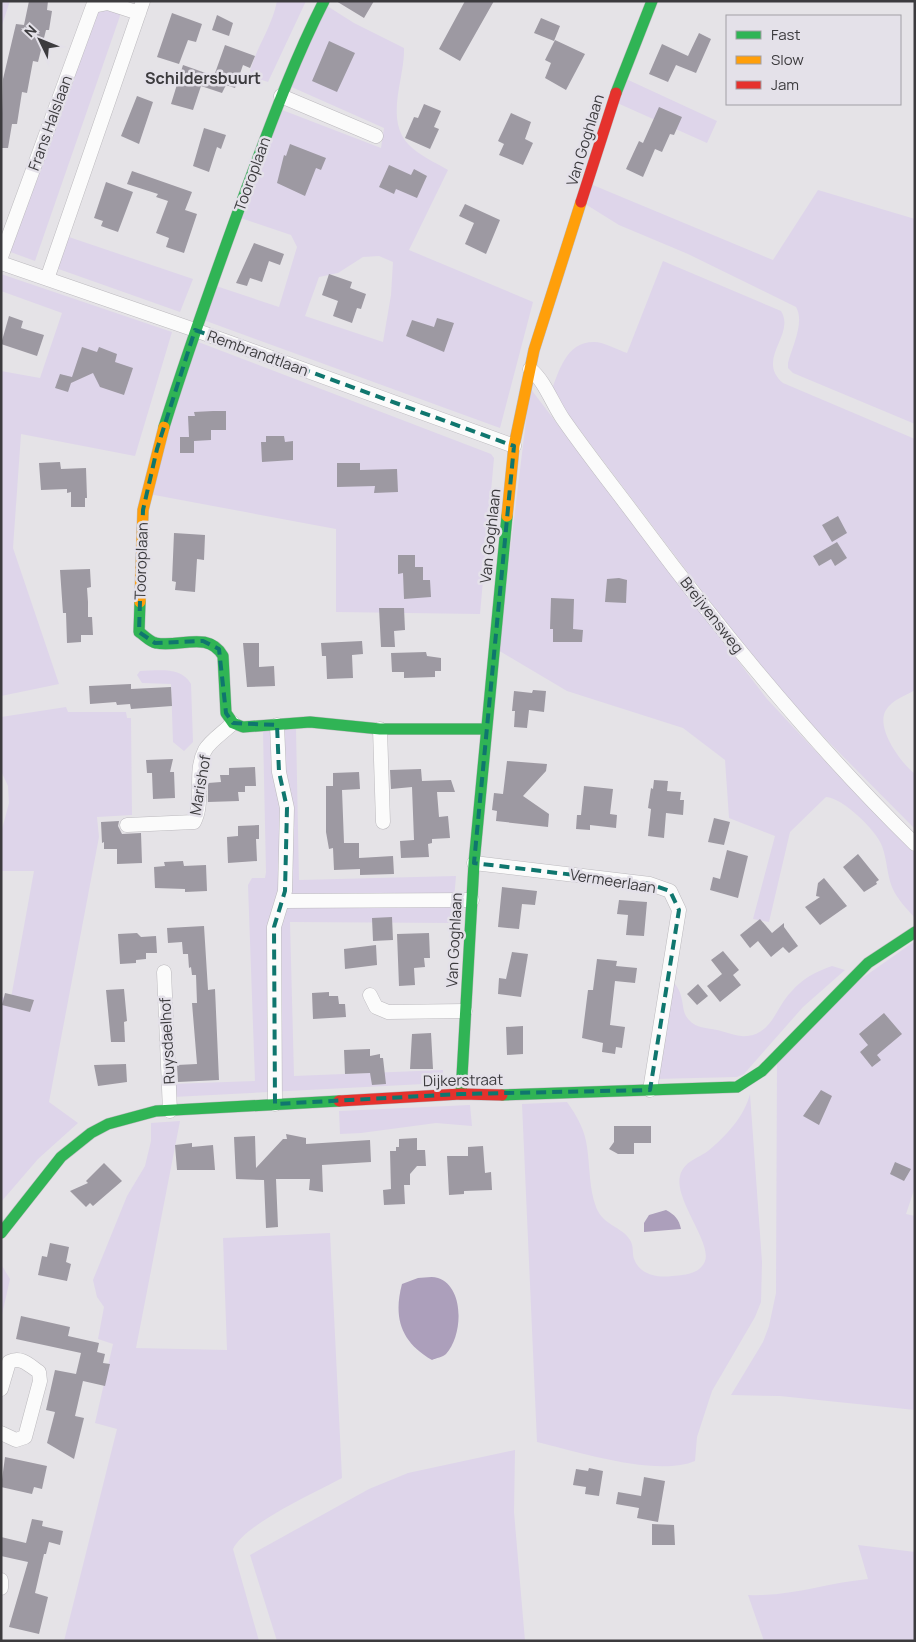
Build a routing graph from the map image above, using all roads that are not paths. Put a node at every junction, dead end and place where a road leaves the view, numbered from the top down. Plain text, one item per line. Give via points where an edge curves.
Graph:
1 (324, 1) edge
2 (652, 1) edge
3 (141, 7) edge
4 (281, 96) junction
5 (376, 136) dead end
6 (1, 257) edge
7 (1, 263) edge
8 (46, 279) junction
9 (195, 330) junction
10 (530, 369) junction
11 (514, 446) junction
12 (233, 723) junction
13 (277, 724) junction
14 (380, 729) junction
15 (486, 729) junction
16 (383, 822) dead end
17 (127, 825) dead end
18 (915, 844) edge
19 (474, 863) junction
20 (472, 900) junction
21 (282, 901) junction
22 (915, 932) edge
23 (164, 972) dead end
24 (370, 996) dead end
25 (465, 1011) junction
26 (650, 1090) junction
27 (461, 1094) junction
28 (275, 1104) junction
29 (170, 1111) junction
30 (1, 1234) edge
31 (1, 1390) edge
32 (1, 1433) edge
33 (1, 1580) edge
34 (1, 1588) edge

1 - 4 street, Tooroplaan
2 - 10 street, Van Goghlaan via 619,82
3 - 6 street, Frans Halslaan via 108,3 93,6
3 - 8 street, Frans Halslaan
4 - 5 street
4 - 9 street, Tooroplaan
7 - 8 street, Rembrandtlaan
8 - 9 street, Rembrandtlaan
9 - 11 street, Rembrandtlaan
9 - 12 street, Tooroplaan via 157,449 143,510 139,632 155,643 203,642 220,649 226,713
10 - 11 street, Van Goghlaan
10 - 18 street, Breijvensweg via 537,374 563,418 644,528 751,665 816,741
11 - 15 street, Van Goghlaan
12 - 13 street via 243,727
12 - 17 street, Marishof via 205,750 199,773 198,814 194,822
13 - 14 street via 310,722
13 - 21 street via 280,772 287,808
14 - 15 street
14 - 16 street
15 - 19 street, Van Goghlaan
19 - 20 street, Van Goghlaan
19 - 26 street, Vermeerlaan via 650,884 670,891 679,910
20 - 21 street
20 - 25 street, Van Goghlaan
21 - 28 street via 274,927
22 - 26 street, Dijkerstraat via 868,963 762,1071 747,1082 729,1088
23 - 29 street, Ruysdaelhof
24 - 25 street via 376,1007 388,1012
25 - 27 street, Van Goghlaan
26 - 27 street, Dijkerstraat
27 - 28 street, Dijkerstraat
28 - 29 street, Dijkerstraat
29 - 30 street, Dijkerstraat via 156,1111 108,1124 78,1142 60,1157
31 - 32 street via 9,1362 14,1359 39,1372 40,1381 25,1437 16,1440
33 - 34 street

